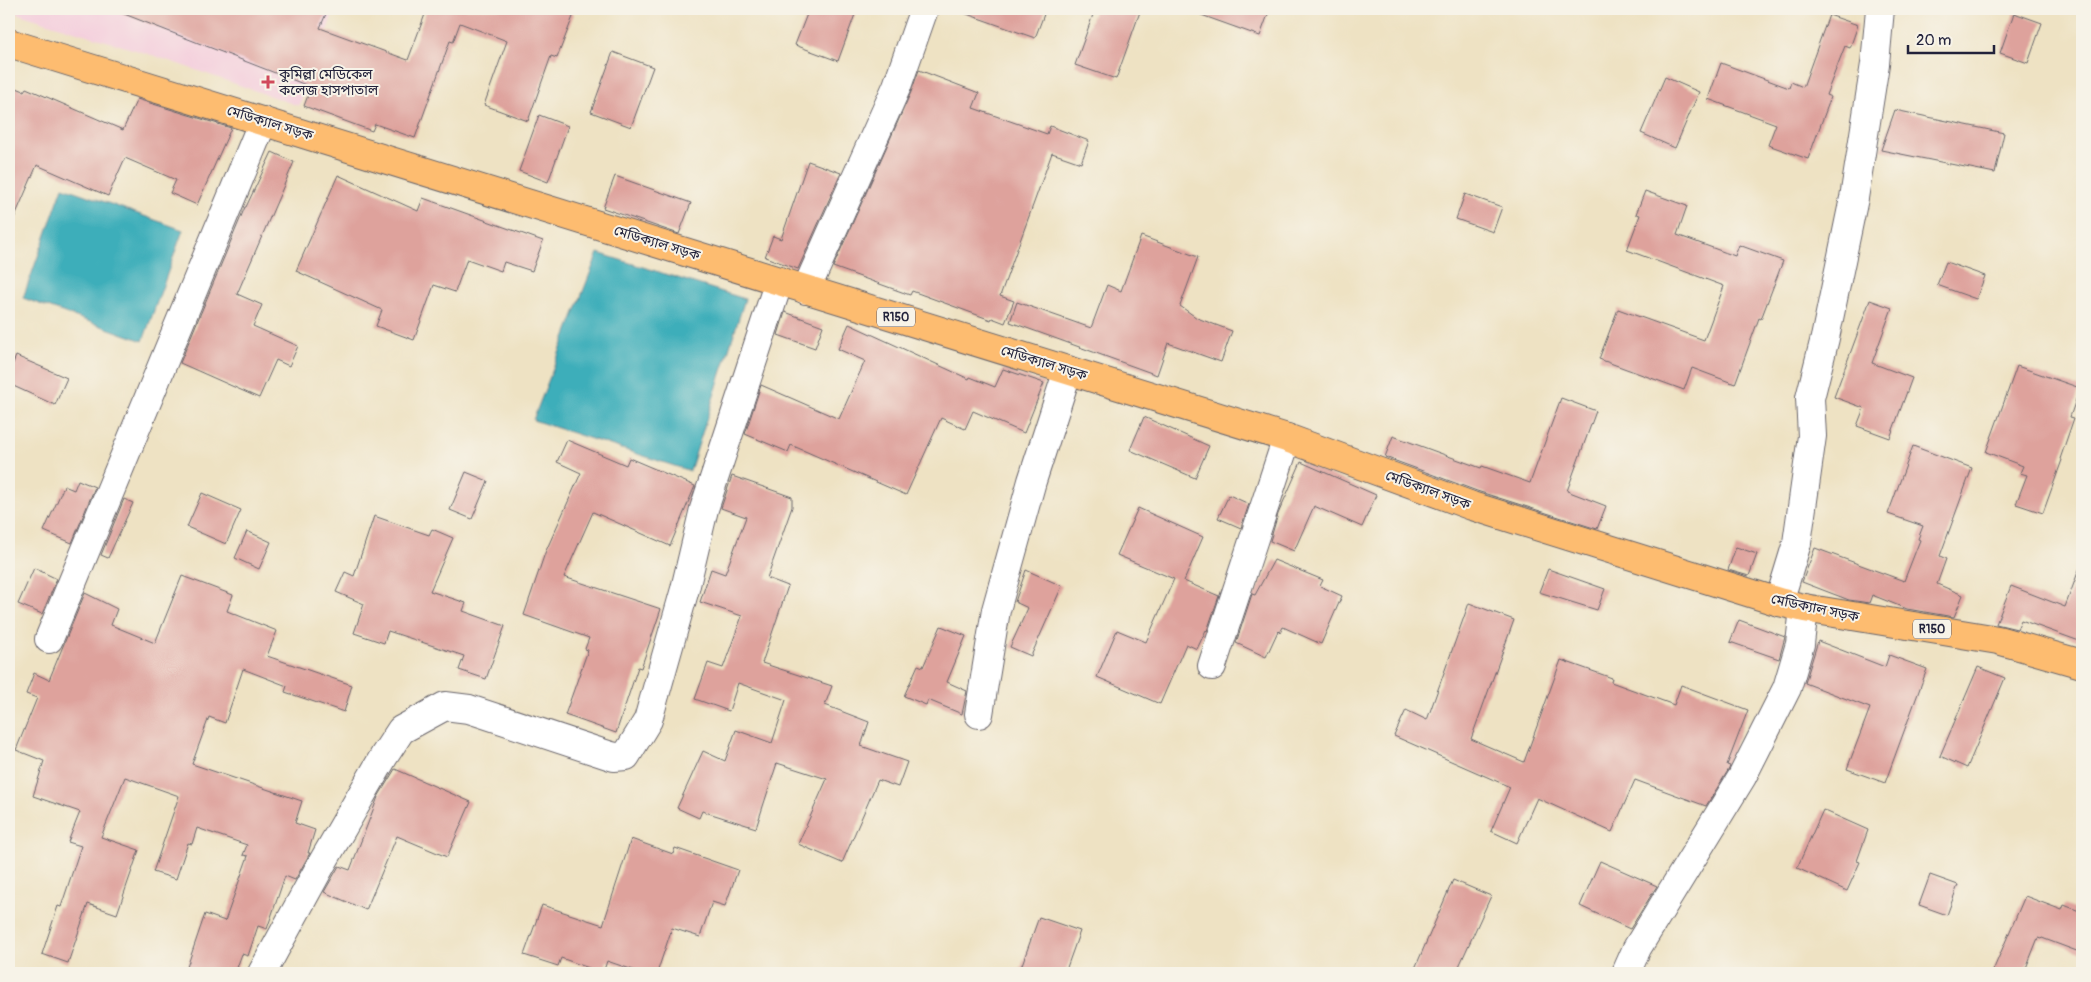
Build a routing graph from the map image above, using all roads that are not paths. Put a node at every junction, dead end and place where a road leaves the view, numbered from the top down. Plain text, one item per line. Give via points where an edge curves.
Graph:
1 (924, 9) edge
2 (1880, 9) edge
3 (9, 43) edge
4 (264, 121) junction
5 (779, 281) junction
6 (806, 290) junction
7 (1068, 370) junction
8 (1287, 438) junction
9 (1792, 605) junction
10 (48, 639) dead end
11 (2082, 664) edge
12 (1212, 666) dead end
13 (979, 714) dead end
14 (262, 973) edge
15 (1626, 973) edge

1 - 6 street via 897,86
2 - 9 street via 1875,64 1854,198 1810,398 1812,436
3 - 4 main road, মেডিক্যাল সড়ক / R150
4 - 5 main road, মেডিক্যাল সড়ক / R150
4 - 10 street
5 - 6 main road, মেডিক্যাল সড়ক / R150
5 - 14 street via 704,509 686,589 648,720 632,749 626,756 614,757 469,709 445,706 401,730
6 - 7 main road, মেডিক্যাল সড়ক / R150
7 - 8 main road, মেডিক্যাল সড়ক / R150
7 - 13 street via 1032,481 996,610
8 - 9 main road, মেডিক্যাল সড়ক / R150 via 1472,506
8 - 12 street
9 - 11 main road, মেডিক্যাল সড়ক / R150 via 1998,640
9 - 15 street via 1800,644 1787,688 1742,777 1637,948

